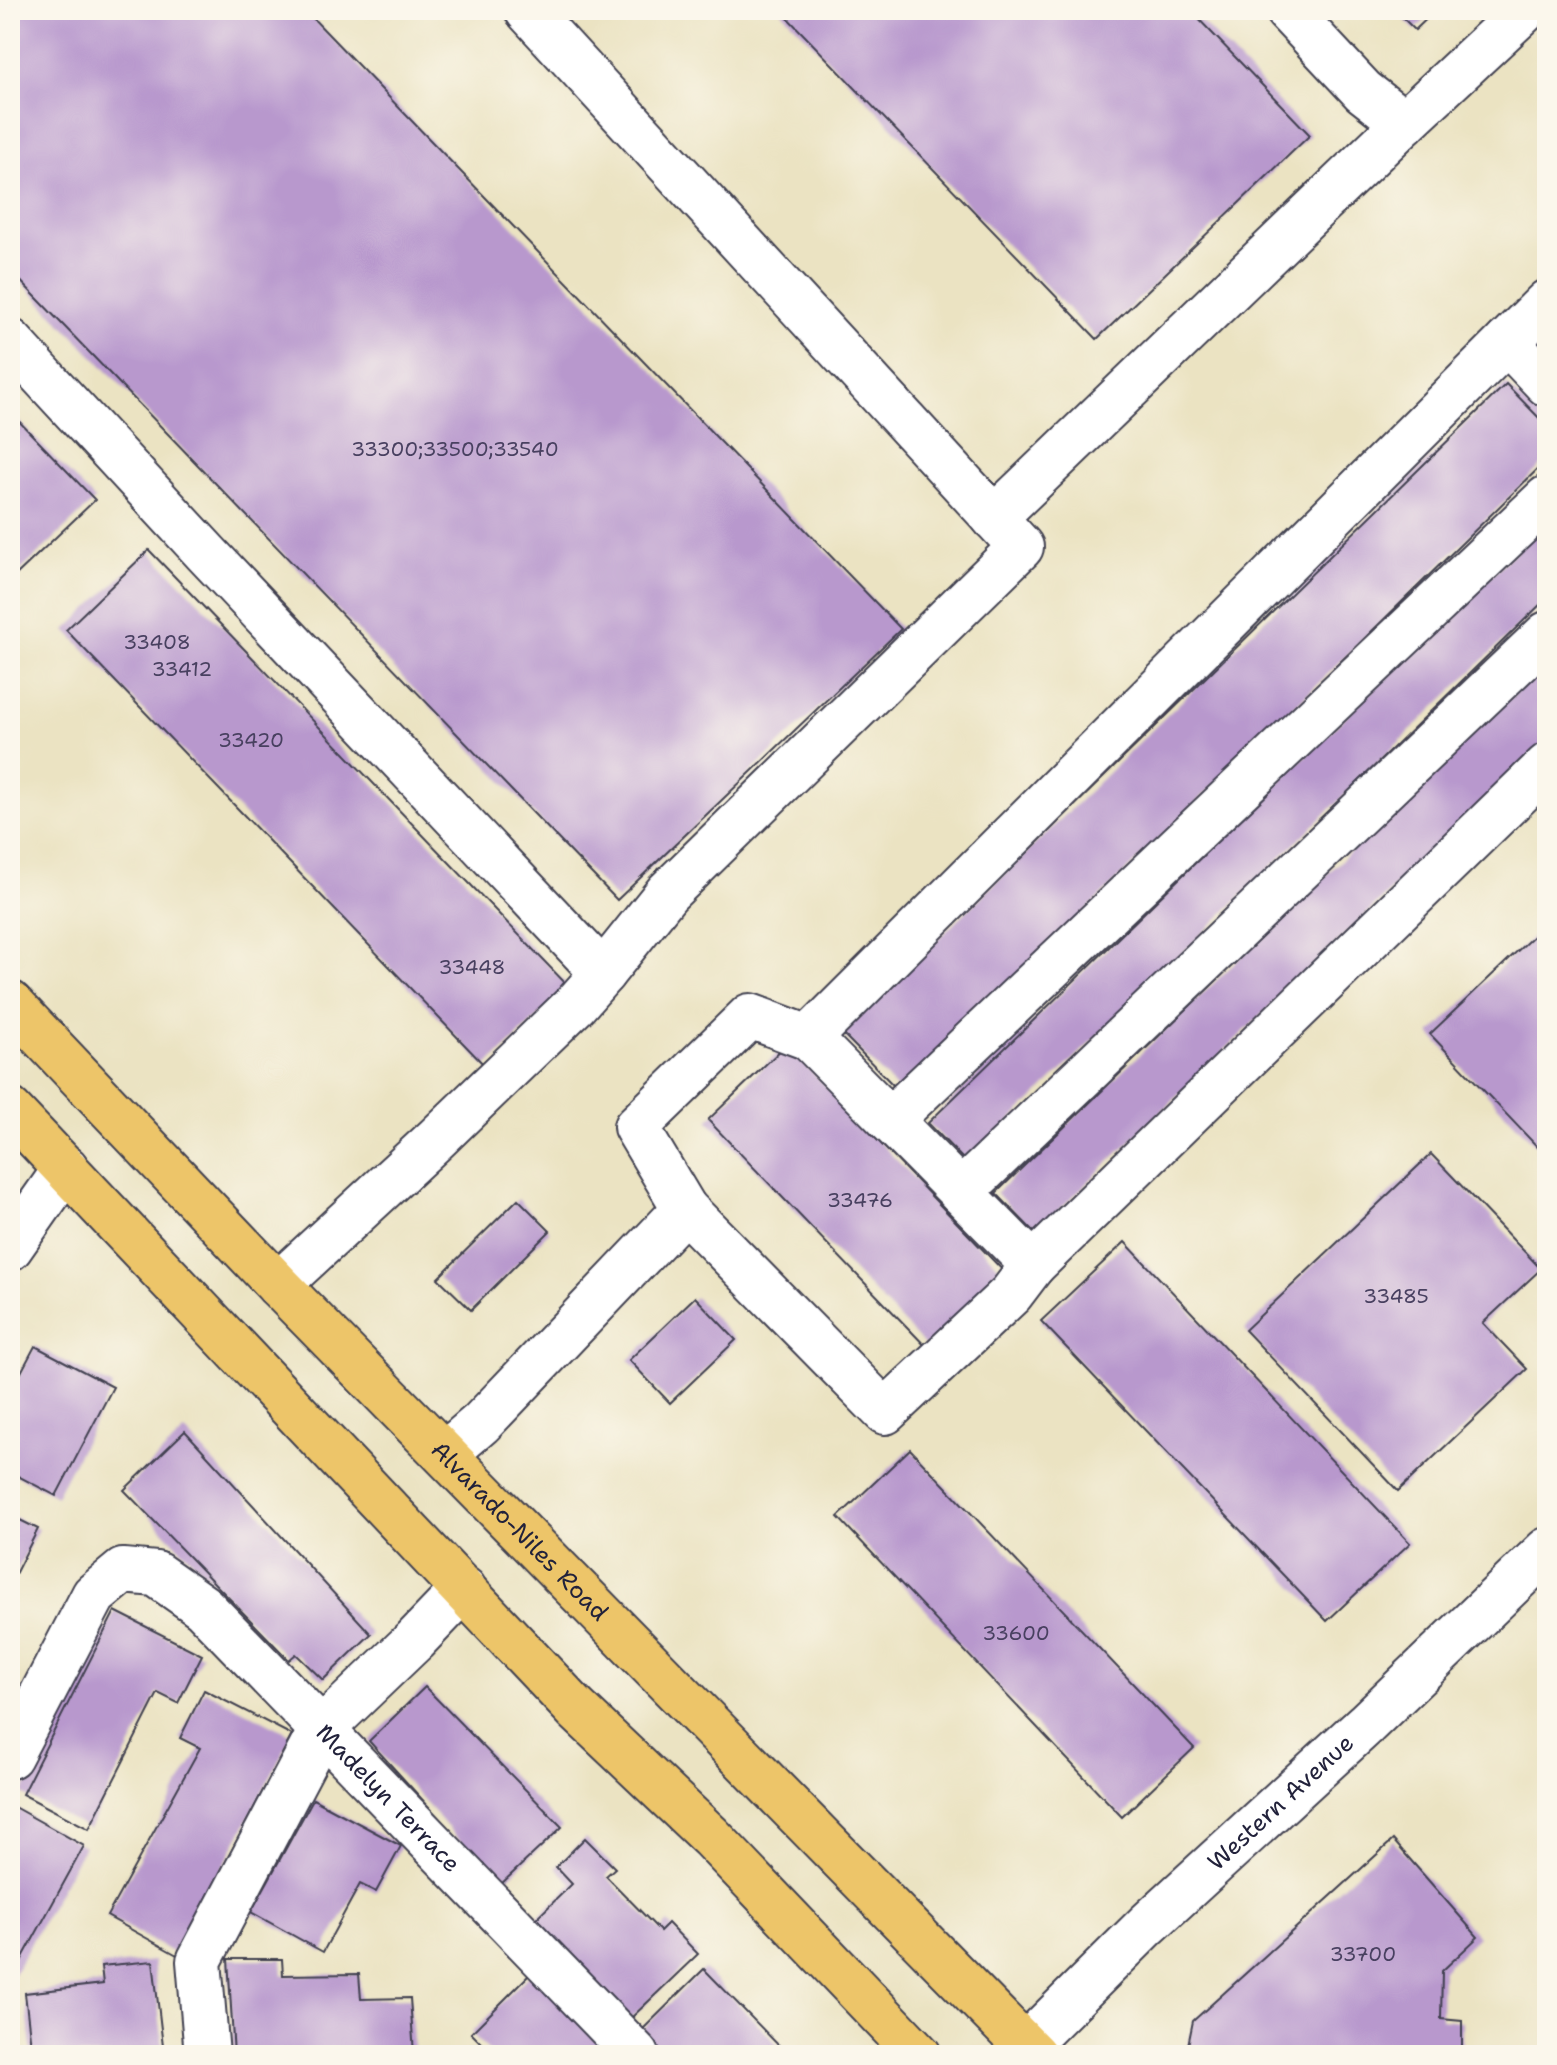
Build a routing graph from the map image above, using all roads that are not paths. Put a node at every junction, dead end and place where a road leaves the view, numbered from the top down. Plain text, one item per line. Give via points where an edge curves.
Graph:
1 (527, 10) edge
2 (1287, 10) edge
3 (1525, 10) edge
4 (1404, 123) junction
5 (1547, 302) edge
6 (10, 341) edge
7 (1507, 342) junction
8 (1547, 384) edge
9 (1547, 498) edge
10 (994, 518) junction
11 (1547, 634) edge
12 (1547, 766) edge
13 (603, 973) junction
14 (10, 1003) edge
15 (809, 1038) junction
16 (10, 1110) edge
17 (890, 1120) junction
18 (66, 1168) junction
19 (961, 1192) junction
20 (685, 1209) junction
21 (10, 1248) edge
22 (1033, 1265) junction
23 (278, 1285) junction
24 (445, 1454) junction
25 (1547, 1550) edge
26 (464, 1589) junction
27 (321, 1730) junction
28 (10, 1756) edge
29 (1025, 2052) edge
30 (207, 2055) edge
31 (637, 2055) edge
32 (919, 2055) edge

1 - 10 street
2 - 4 street via 1363,91
3 - 4 street
4 - 10 street
5 - 7 street
6 - 13 street
7 - 8 street
7 - 15 street
9 - 17 street
10 - 13 street via 1021,547 667,893
11 - 19 street
12 - 22 street
13 - 23 street via 436,1139
14 - 23 main road, Alvarado-Niles Road
15 - 17 street
15 - 20 street via 750,1016 636,1127
16 - 18 main road
17 - 19 street
18 - 21 street
18 - 26 main road
19 - 22 street
20 - 22 street via 885,1412 1011,1294
20 - 24 street via 481,1423
23 - 24 main road, Alvarado-Niles Road
24 - 29 main road, Alvarado-Niles Road
25 - 29 street, Western Avenue via 1147,1925
26 - 27 street
26 - 32 main road
27 - 28 street, Madelyn Terrace via 203,1607 156,1574 123,1571 94,1595
27 - 30 street via 199,1961
27 - 31 street, Madelyn Terrace

